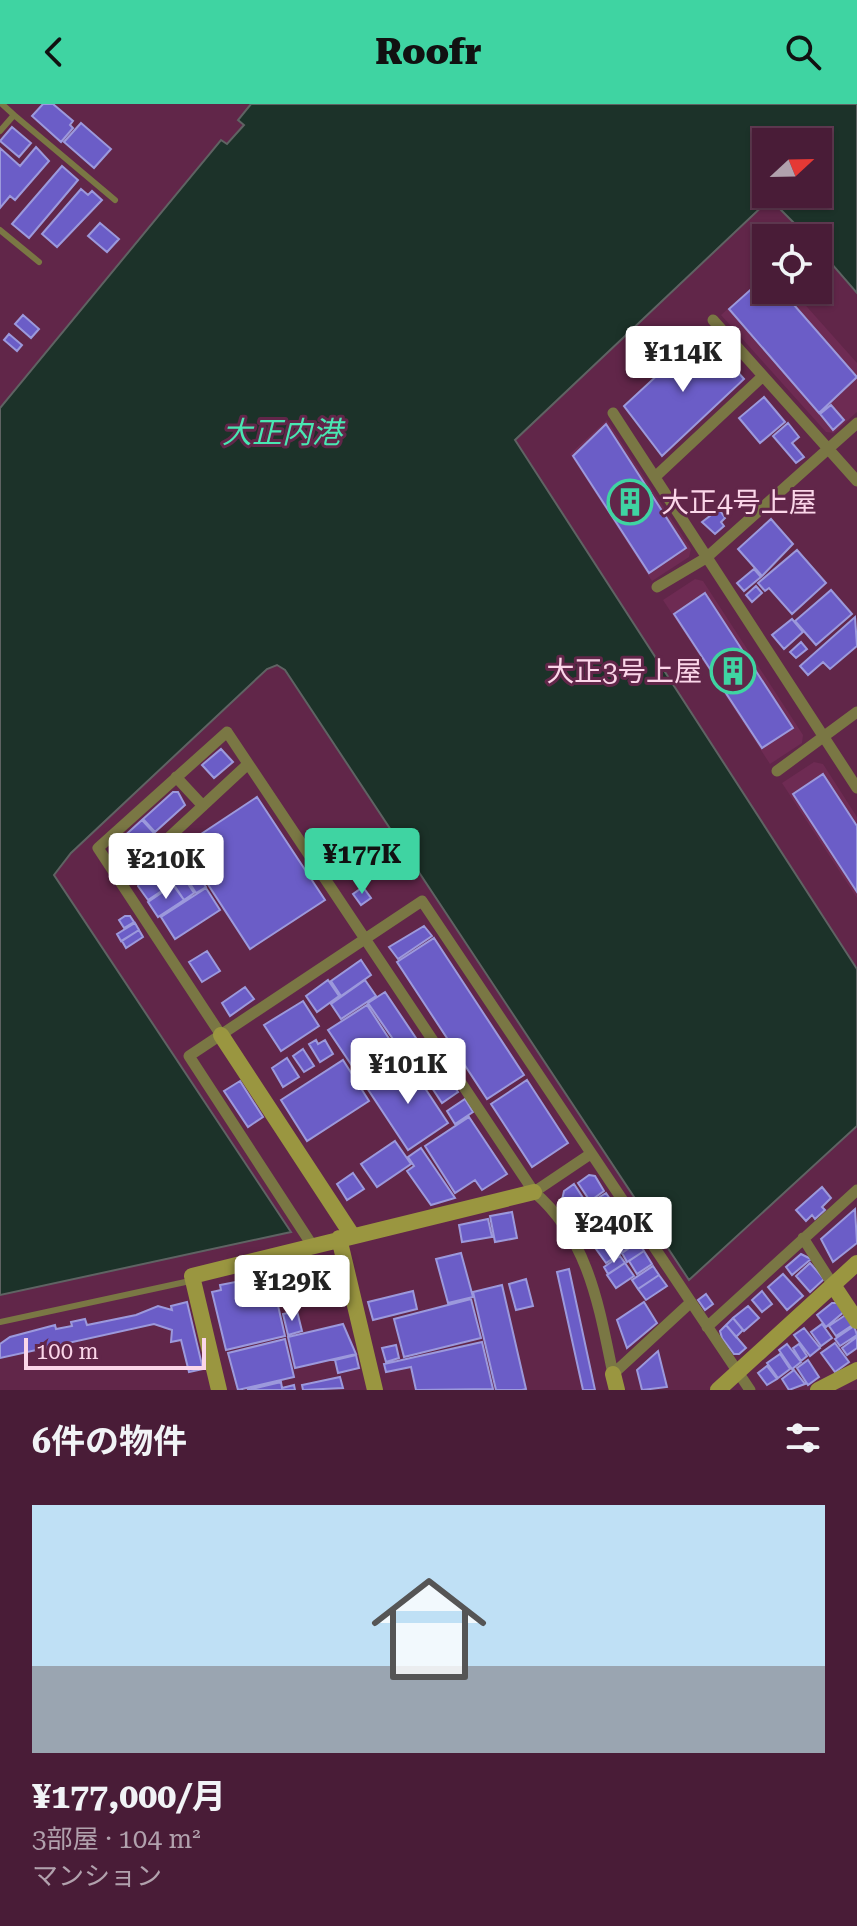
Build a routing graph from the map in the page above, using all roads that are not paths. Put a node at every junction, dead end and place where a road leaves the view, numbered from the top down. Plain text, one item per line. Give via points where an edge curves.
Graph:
1 (2, 104) edge
2 (14, 115) junction
3 (0, 131) edge
4 (115, 200) dead end
5 (0, 230) edge
6 (39, 262) dead end
7 (713, 320) dead end
8 (763, 376) junction
9 (613, 413) dead end
10 (857, 423) edge
11 (828, 448) junction
12 (655, 477) junction
13 (857, 481) edge
14 (706, 558) junction
15 (657, 587) dead end
16 (857, 712) edge
17 (826, 738) junction
18 (248, 764) junction
19 (777, 771) dead end
20 (176, 777) junction
21 (857, 788) edge
22 (203, 806) junction
23 (121, 882) junction
24 (366, 939) junction
25 (221, 1035) junction
26 (589, 1155) junction
27 (857, 1190) edge
28 (534, 1192) junction
29 (346, 1237) junction
30 (803, 1238) junction
31 (312, 1245) junction
32 (857, 1263) edge
33 (193, 1281) junction
34 (833, 1285) junction
35 (690, 1303) junction
36 (857, 1321) edge
37 (0, 1322) edge
38 (707, 1327) junction
39 (857, 1370) edge
40 (738, 1372) junction
41 (615, 1382) edge
42 (219, 1390) edge
43 (375, 1390) edge
44 (718, 1390) edge
45 (750, 1390) edge
46 (818, 1390) edge

1 - 2 lane
2 - 3 lane
2 - 4 lane
5 - 6 lane
7 - 8 street
8 - 11 street
8 - 12 street
9 - 12 street
10 - 11 street
11 - 13 street
11 - 14 street
12 - 14 street
14 - 15 street
14 - 17 street
16 - 17 street
17 - 19 street
17 - 21 street
18 - 20 street via 227,732
18 - 22 street
18 - 24 street
20 - 22 street
20 - 23 street via 98,848
22 - 23 street
23 - 25 street
24 - 25 street
24 - 26 street via 422,901
24 - 28 street
25 - 29 street
25 - 31 street via 189,1056
26 - 28 street
26 - 35 street
27 - 30 street
28 - 29 street
28 - 41 street via 549,1205 585,1259
29 - 31 street
29 - 43 street
30 - 34 street
30 - 38 street
31 - 33 street via 302,1252 192,1276
32 - 34 street
33 - 37 lane
33 - 42 street
34 - 36 street
34 - 40 street
35 - 38 street
35 - 41 street
38 - 40 street
39 - 46 street
40 - 44 street
40 - 45 street

